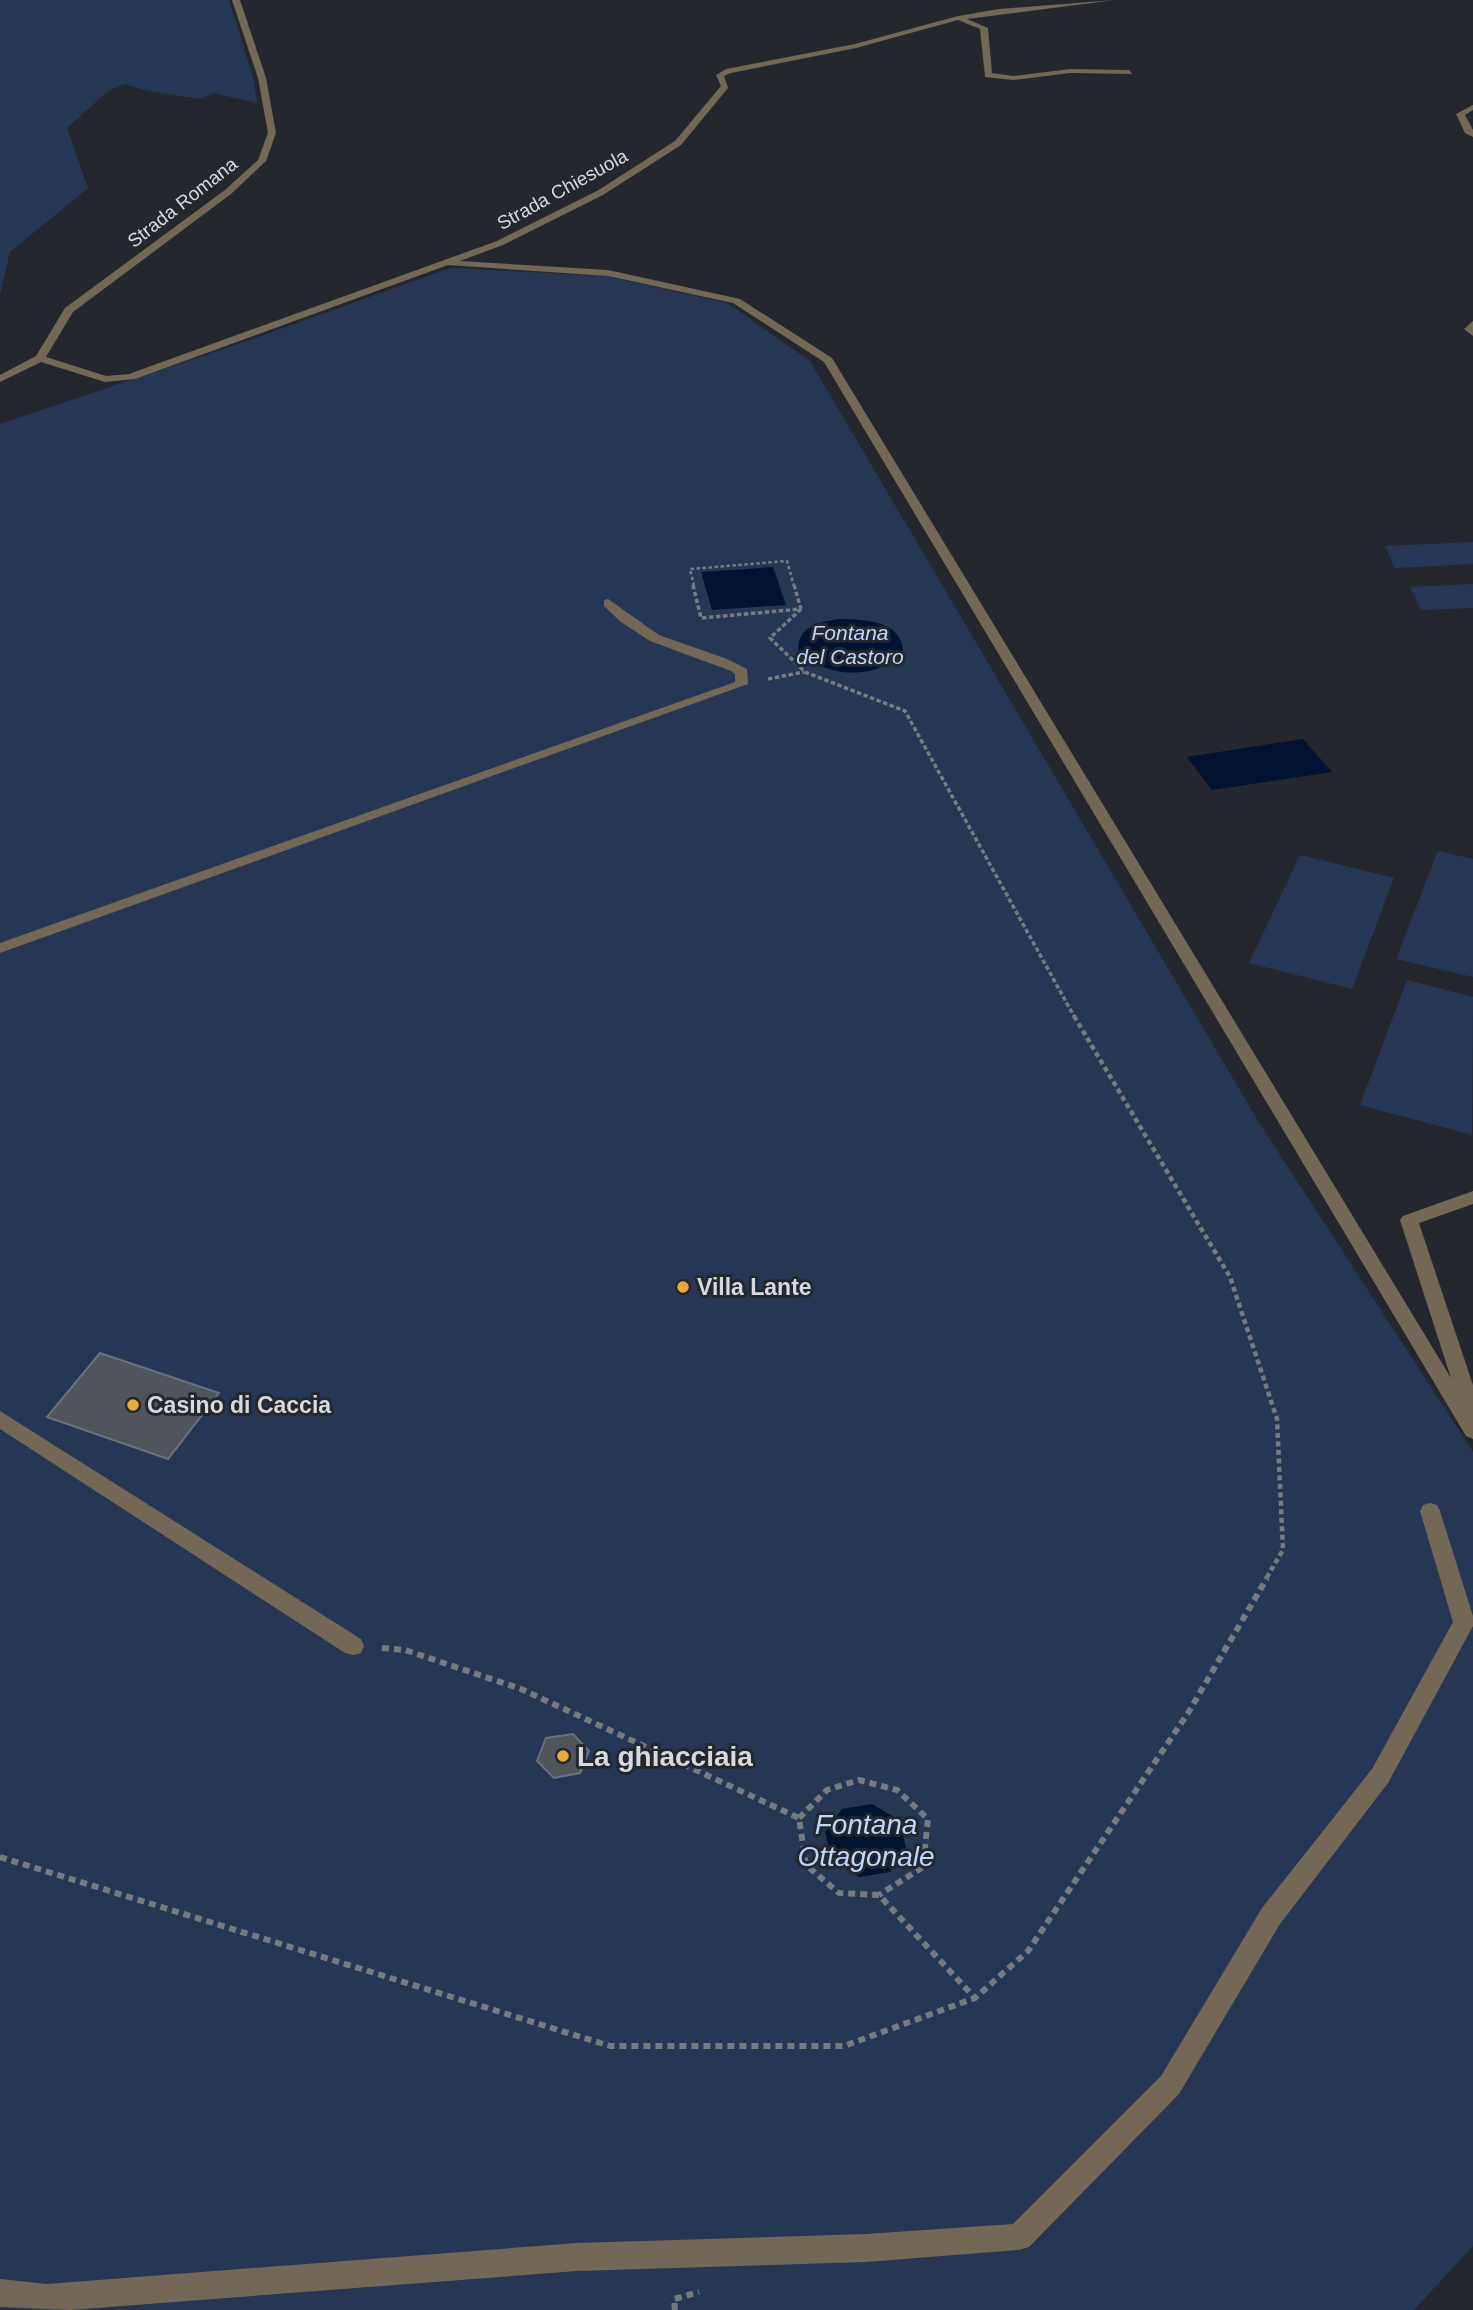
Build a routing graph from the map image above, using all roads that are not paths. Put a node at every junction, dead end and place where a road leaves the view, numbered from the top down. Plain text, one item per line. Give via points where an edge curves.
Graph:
1 (236, 0) edge
2 (1111, 0) edge
3 (958, 18) junction
4 (1129, 72) dead end
5 (1473, 107) edge
6 (1473, 134) edge
7 (451, 263) junction
8 (1473, 324) edge
9 (1473, 333) edge
10 (40, 358) junction
11 (0, 379) edge
12 (608, 603) dead end
13 (0, 948) edge
14 (1473, 1197) edge
15 (1473, 1415) edge
16 (0, 1419) edge
17 (1473, 1431) edge
18 (1430, 1511) dead end
19 (352, 1646) road end
20 (0, 2293) edge

1 - 10 street, Strada Romana via 262,78 272,133 262,161 228,192 69,310
2 - 3 street, Strada Chiesuola
3 - 4 street via 984,28 988,75 1013,78 1070,71
3 - 7 street, Strada Chiesuola via 720,75 725,86 678,143 600,193
5 - 6 street via 1460,114
7 - 10 street, Strada Chiesuola via 131,377 105,379
7 - 17 street via 608,273 736,301 828,360
8 - 9 street via 1469,329
10 - 11 street
12 - 13 street via 629,625 685,651 725,660 742,672 741,684
14 - 15 street via 1409,1220
16 - 19 street
18 - 20 street via 1464,1622 1380,1776 1271,1916 1170,2085 1019,2237 866,2248 577,2257 47,2298

